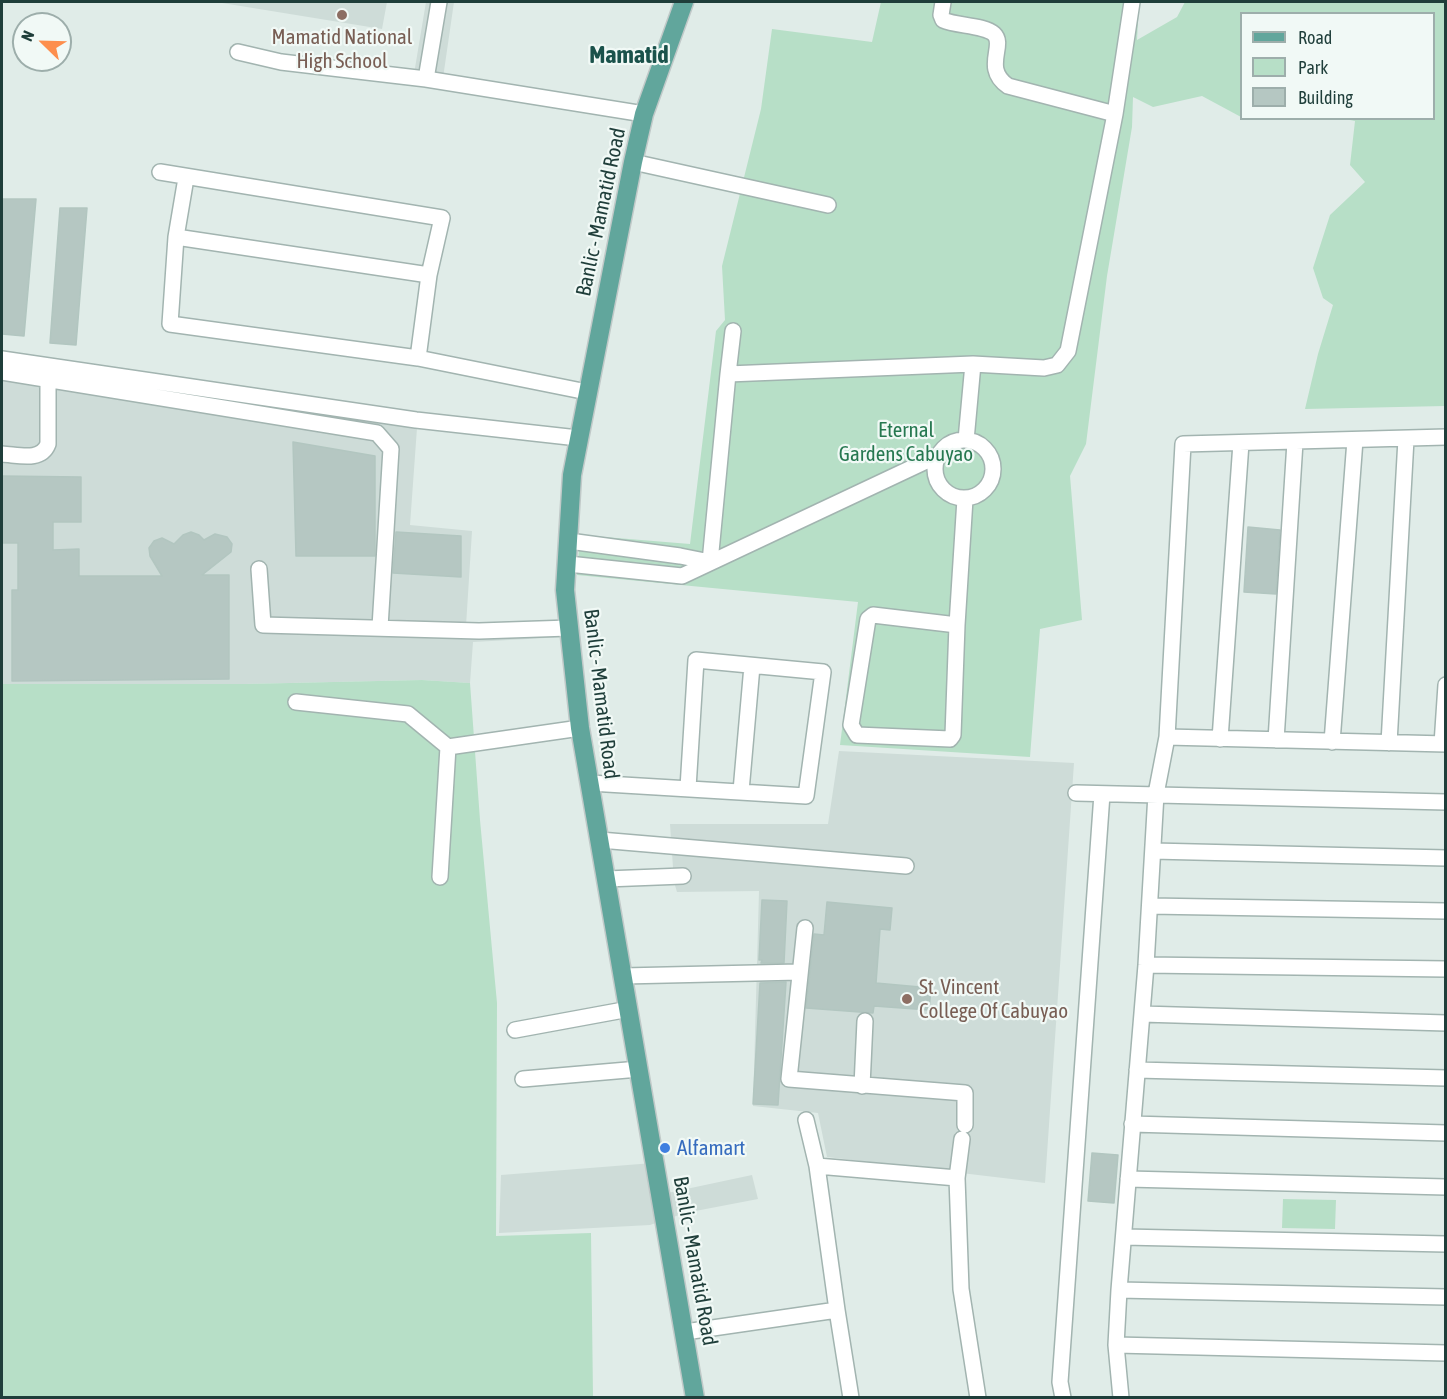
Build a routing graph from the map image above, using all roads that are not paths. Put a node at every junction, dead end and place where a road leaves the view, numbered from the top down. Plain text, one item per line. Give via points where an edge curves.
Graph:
1 (439, 2) edge
2 (684, 2) edge
3 (943, 2) edge
4 (1132, 2) edge
5 (238, 52) dead end
6 (426, 79) junction
7 (644, 114) junction
8 (1115, 114) junction
9 (633, 162) junction
10 (160, 172) dead end
11 (186, 178) junction
12 (828, 205) dead end
13 (176, 237) junction
14 (429, 275) junction
15 (733, 331) dead end
16 (418, 358) junction
17 (2, 359) edge
18 (973, 364) junction
19 (2, 372) edge
20 (728, 374) junction
21 (48, 380) junction
22 (587, 392) junction
23 (1446, 437) edge
24 (578, 438) junction
25 (1406, 438) junction
26 (966, 440) junction
27 (1354, 440) junction
28 (1295, 442) junction
29 (1241, 443) junction
30 (2, 454) edge
31 (939, 455) junction
32 (965, 499) junction
33 (568, 541) junction
34 (710, 562) junction
35 (568, 564) junction
36 (259, 569) dead end
37 (957, 625) junction
38 (380, 627) junction
39 (569, 628) junction
40 (752, 666) junction
41 (1446, 685) edge
42 (296, 702) dead end
43 (580, 728) junction
44 (1167, 737) junction
45 (1220, 739) junction
46 (1276, 740) junction
47 (1332, 742) junction
48 (1389, 743) junction
49 (1444, 744) edge
50 (448, 747) junction
51 (590, 783) junction
52 (688, 788) junction
53 (741, 791) junction
54 (1076, 793) dead end
55 (1102, 794) junction
56 (1156, 794) junction
57 (1446, 802) edge
58 (600, 840) junction
59 (1153, 851) junction
60 (1446, 858) edge
61 (906, 866) dead end
62 (683, 876) dead end
63 (440, 877) dead end
64 (606, 879) junction
65 (1149, 906) junction
66 (1446, 911) edge
67 (805, 928) dead end
68 (1146, 965) junction
69 (1446, 969) edge
70 (799, 972) junction
71 (623, 976) junction
72 (628, 1009) junction
73 (1142, 1014) junction
74 (865, 1020) dead end
75 (1446, 1023) edge
76 (516, 1030) dead end
77 (639, 1069) junction
78 (1137, 1070) junction
79 (1446, 1078) edge
80 (523, 1079) dead end
81 (862, 1086) junction
82 (806, 1120) dead end
83 (1132, 1124) junction
84 (1446, 1133) edge
85 (817, 1166) junction
86 (957, 1178) junction
87 (1128, 1179) junction
88 (1446, 1186) edge
89 (1124, 1237) junction
90 (1446, 1244) edge
91 (1119, 1290) junction
92 (1446, 1297) edge
93 (837, 1310) junction
94 (685, 1332) junction
95 (1116, 1345) junction
96 (1446, 1353) edge
97 (695, 1398) edge
98 (851, 1398) edge
99 (978, 1398) edge
100 (1063, 1398) edge
101 (1121, 1398) edge

1 - 6 street
2 - 7 main road, Banlic - Mamatid Road
3 - 8 street via 943,20 994,34 998,40 994,65 998,80
4 - 8 street
5 - 6 street via 281,62
6 - 7 street
7 - 9 main road, Banlic - Mamatid Road
8 - 18 street via 1068,351 1057,364 1044,368
9 - 12 street
9 - 22 main road, Banlic - Mamatid Road
10 - 11 street
11 - 13 street
11 - 14 street via 442,218
13 - 14 street
13 - 16 street via 170,324
14 - 16 street
15 - 20 street
16 - 22 street
17 - 24 street via 416,420
18 - 20 street
18 - 26 street
19 - 21 street
20 - 34 street
21 - 30 street via 45,451 40,455
21 - 38 street via 377,434 391,449
22 - 24 main road, Banlic - Mamatid Road
23 - 25 street
24 - 33 main road, Banlic - Mamatid Road
25 - 27 street
25 - 48 street
26 - 31 street via 950,443
26 - 32 street via 988,451 993,472 984,491
27 - 28 street
27 - 47 street
28 - 29 street
28 - 46 street
29 - 44 street via 1183,444
29 - 45 street
31 - 32 street via 934,470 939,485 950,495
31 - 34 street
32 - 37 street
33 - 34 street
33 - 35 main road, Banlic - Mamatid Road
34 - 35 street via 682,576
35 - 39 main road, Banlic - Mamatid Road via 565,590
36 - 38 street via 264,625
37 - 37 street via 870,617 851,725 857,735 950,739 955,728
38 - 39 street via 479,631
39 - 43 main road, Banlic - Mamatid Road
40 - 52 street via 696,660
40 - 53 street
40 - 53 street via 823,672 806,796
41 - 49 street
42 - 50 street via 408,714
43 - 50 street
43 - 51 main road, Banlic - Mamatid Road
44 - 45 street
44 - 56 street
45 - 46 street
46 - 47 street
47 - 48 street
48 - 49 street
50 - 63 street
51 - 52 street
51 - 58 main road, Banlic - Mamatid Road
52 - 53 street
54 - 55 street
55 - 56 street
55 - 100 street via 1061,1358
56 - 57 street
56 - 59 street
58 - 61 street
58 - 64 main road, Banlic - Mamatid Road
59 - 60 street
59 - 65 street
62 - 64 street
64 - 71 main road, Banlic - Mamatid Road
65 - 66 street
65 - 68 street
67 - 70 street
68 - 69 street
68 - 73 street
70 - 71 street
70 - 81 street via 789,1079
71 - 72 main road, Banlic - Mamatid Road
72 - 76 street
72 - 77 main road, Banlic - Mamatid Road
73 - 75 street
73 - 78 street
74 - 81 street
77 - 80 street
77 - 94 main road, Banlic - Mamatid Road
78 - 79 street
78 - 83 street
81 - 86 street via 965,1093
82 - 85 street
83 - 84 street
83 - 87 street
85 - 86 street
85 - 93 street
86 - 99 street via 961,1288
87 - 88 street
87 - 89 street
89 - 90 street
89 - 91 street
91 - 92 street
91 - 95 street
93 - 94 street
93 - 98 street
94 - 97 main road, Banlic - Mamatid Road
95 - 96 street
95 - 101 street

